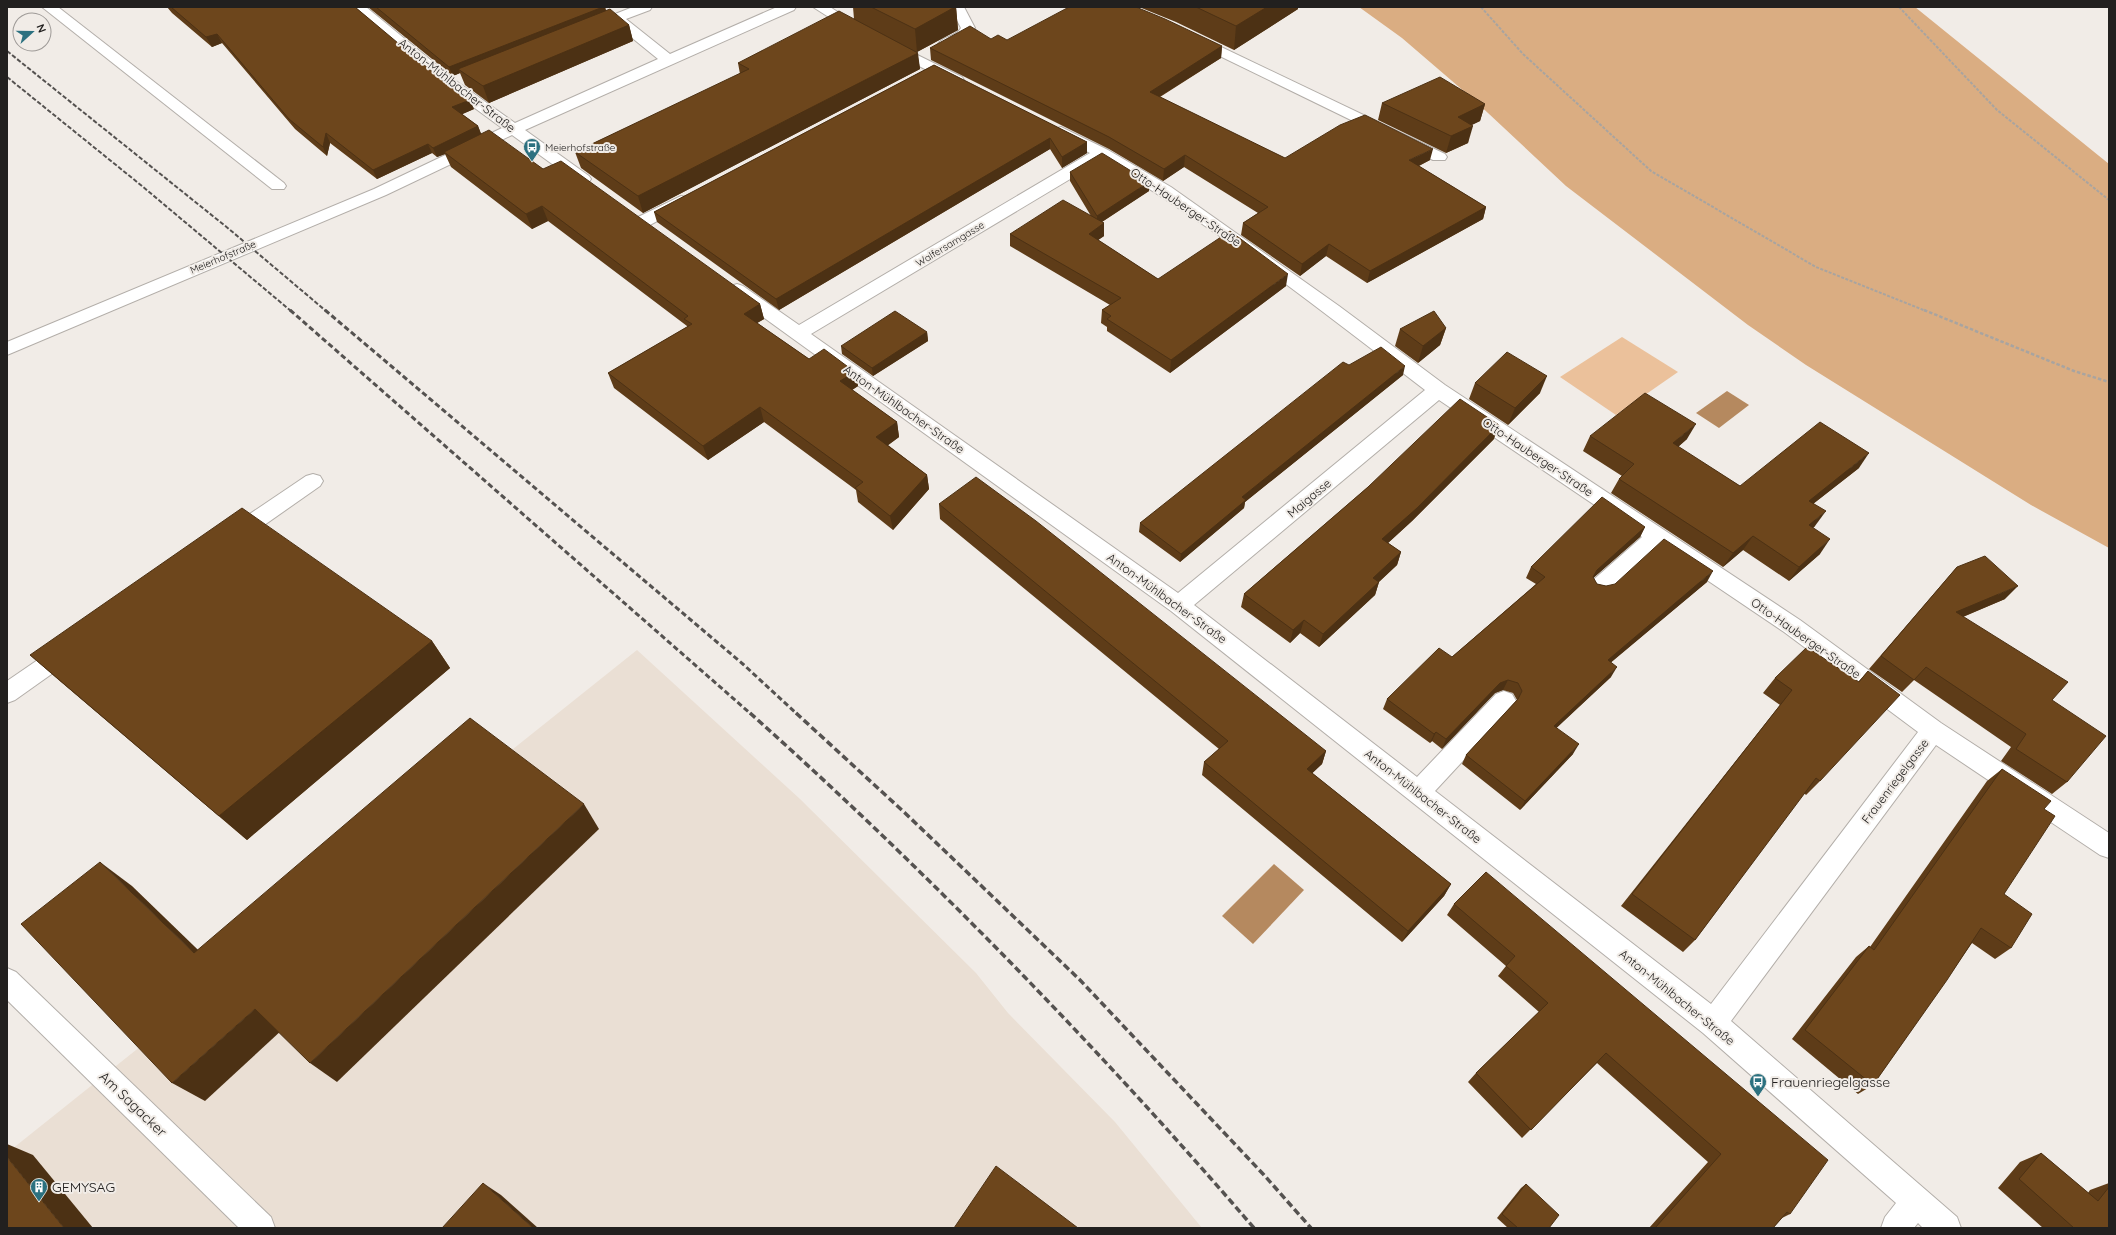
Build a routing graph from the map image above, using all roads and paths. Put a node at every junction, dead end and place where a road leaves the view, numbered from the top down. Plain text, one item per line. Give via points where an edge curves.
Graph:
1 (49, 7) edge
2 (357, 7) edge
3 (645, 7) edge
4 (789, 7) edge
5 (820, 7) edge
6 (957, 7) edge
7 (1481, 7) edge
8 (1899, 7) edge
9 (616, 18) junction
10 (580, 33) edge
11 (1183, 33) edge
12 (669, 61) junction
13 (923, 68) junction
14 (465, 79) edge
15 (451, 84) junction
16 (976, 90) edge
17 (1046, 125) edge
18 (513, 129) junction
19 (1102, 153) junction
20 (1439, 157) dead end
21 (278, 186) dead end
22 (598, 190) edge
23 (698, 193) edge
24 (2109, 200) edge
25 (624, 208) edge
26 (642, 222) junction
27 (662, 236) edge
28 (720, 278) edge
29 (798, 334) junction
30 (7, 349) edge
31 (2109, 382) edge
32 (1438, 390) junction
33 (313, 481) dead end
34 (1656, 537) junction
35 (216, 549) edge
36 (1600, 587) edge
37 (1179, 605) junction
38 (85, 639) edge
39 (7, 693) edge
40 (1504, 701) dead end
41 (1933, 730) junction
42 (1419, 792) junction
43 (2109, 847) edge
44 (7, 981) edge
45 (1712, 1023) junction
46 (1915, 1202) junction
47 (260, 1228) edge
48 (1896, 1228) edge
49 (1946, 1228) edge

1 - 21 street
2 - 15 street, Anton-Mühlbacher-Straße
3 - 9 street
4 - 12 street, Meierhofstraße
5 - 13 street
6 - 13 street via 968,28 964,35
7 - 31 path via 1523,54 1651,171 1816,267 2074,371
8 - 24 path via 1997,110
9 - 10 street
9 - 12 street
11 - 20 street
12 - 18 street, Meierhofstraße
13 - 16 street
14 - 15 street
15 - 18 street, Anton-Mühlbacher-Straße
17 - 19 street, Otto-Hauberger-Straße
18 - 22 street, Anton-Mühlbacher-Straße
18 - 30 street, Meierhofstraße via 380,192
19 - 29 street, Walfersamgasse
19 - 32 street, Otto-Hauberger-Straße via 1165,190 1227,233
23 - 26 street
25 - 26 street
26 - 27 street
28 - 29 street, Anton-Mühlbacher-Straße
29 - 37 street, Anton-Mühlbacher-Straße
32 - 34 street, Otto-Hauberger-Straße
32 - 37 street, Maigasse
33 - 35 street
34 - 36 street
34 - 41 street, Otto-Hauberger-Straße via 1792,626
37 - 42 street, Anton-Mühlbacher-Straße
38 - 39 street
40 - 42 street
41 - 43 street, Otto-Hauberger-Straße
41 - 45 street, Frauenriegelgasse
42 - 45 street, Anton-Mühlbacher-Straße
44 - 47 street, Am Sagacker
45 - 46 street, Anton-Mühlbacher-Straße
46 - 48 street
46 - 49 street, Anton-Mühlbacher-Straße

